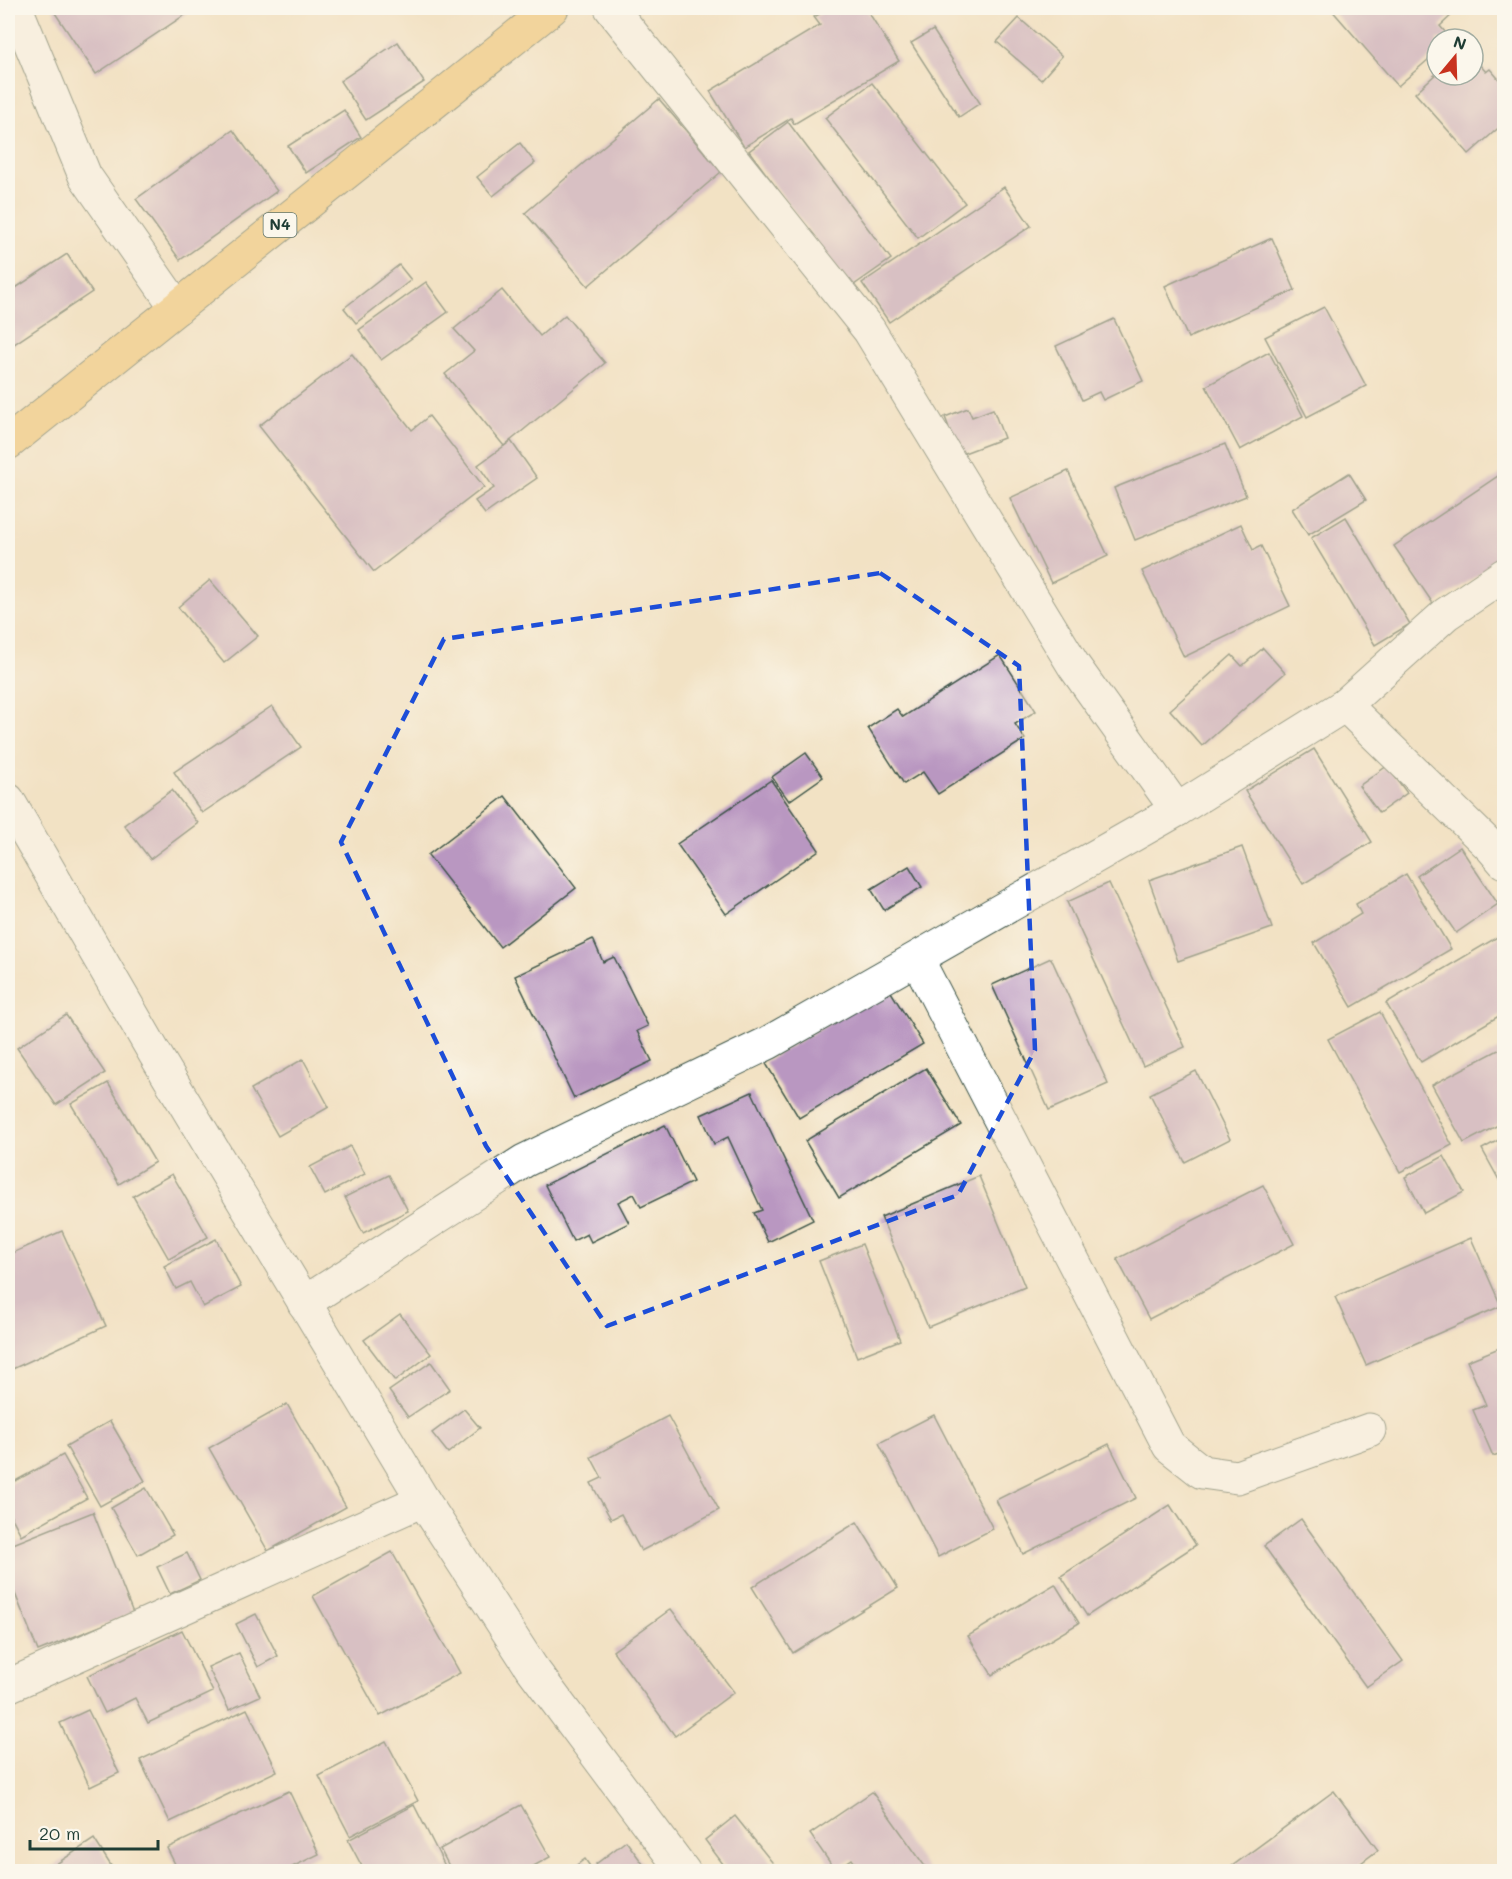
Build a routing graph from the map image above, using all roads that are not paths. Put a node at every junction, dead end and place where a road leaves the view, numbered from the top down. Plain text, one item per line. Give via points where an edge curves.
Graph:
1 (16, 8) edge
2 (552, 8) edge
3 (611, 8) edge
4 (177, 308) junction
5 (8, 443) edge
6 (1504, 575) edge
7 (1345, 705) junction
8 (8, 800) edge
9 (1176, 810) junction
10 (1504, 862) edge
11 (917, 959) junction
12 (304, 1303) junction
13 (1369, 1430) dead end
14 (423, 1500) junction
15 (8, 1686) edge
16 (684, 1872) edge

1 - 4 street via 86,176
2 - 4 highway, N4
3 - 9 street via 869,330 1074,666
4 - 5 highway, N4
6 - 7 street via 1446,614
7 - 9 street
7 - 10 street
8 - 12 street
9 - 11 street
11 - 12 street via 768,1043 524,1161
11 - 13 street via 1169,1446 1202,1472 1237,1477
12 - 14 street
14 - 15 street
14 - 16 street via 531,1667

